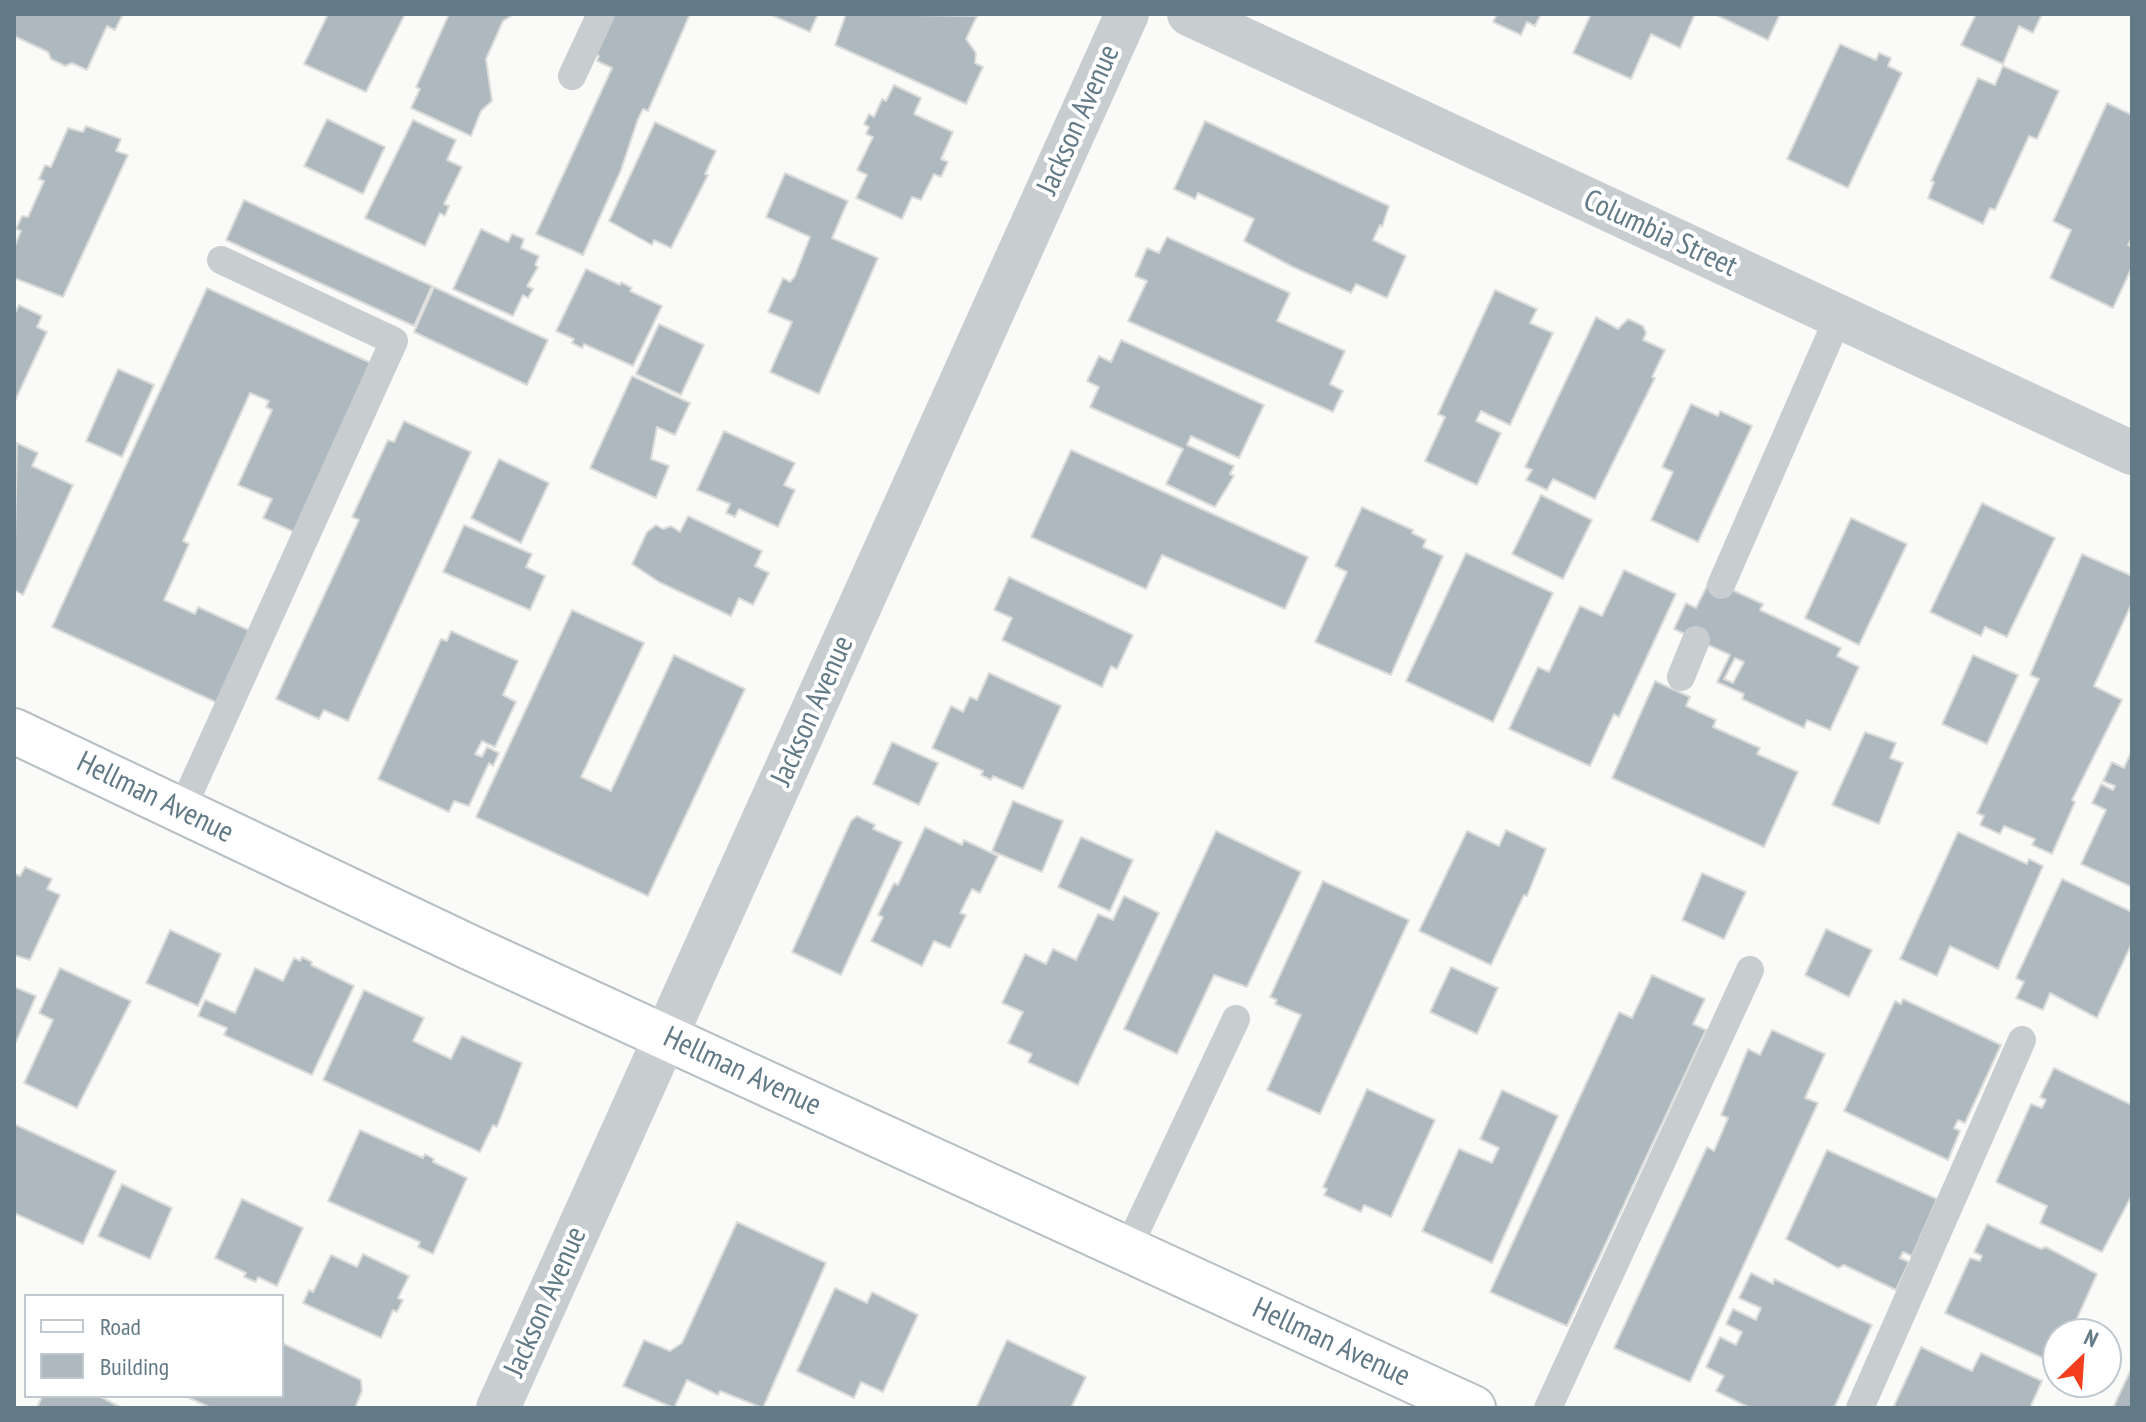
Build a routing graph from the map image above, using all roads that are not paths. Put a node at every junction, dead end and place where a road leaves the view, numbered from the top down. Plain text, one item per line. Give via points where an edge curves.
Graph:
1 (601, 14) edge
2 (1127, 14) edge
3 (1189, 14) edge
4 (572, 76) dead end
5 (221, 260) dead end
6 (1838, 318) junction
7 (2132, 453) edge
8 (1721, 585) dead end
9 (1696, 640) dead end
10 (1681, 677) dead end
11 (14, 731) edge
12 (181, 811) junction
13 (1750, 970) dead end
14 (1236, 1019) dead end
15 (666, 1037) junction
16 (2022, 1040) dead end
17 (1127, 1250) junction
18 (498, 1408) edge
19 (1473, 1408) edge
20 (1548, 1408) edge
21 (1860, 1408) edge

1 - 4 lane
2 - 15 street, Jackson Avenue
3 - 6 street, Columbia Street
5 - 12 lane via 394,341
6 - 7 street, Columbia Street
6 - 8 lane
9 - 10 lane
11 - 12 street, Hellman Avenue
12 - 15 street, Hellman Avenue
13 - 20 lane
14 - 17 lane
15 - 17 street, Hellman Avenue
15 - 18 street, Jackson Avenue
16 - 21 lane
17 - 19 street, Hellman Avenue

